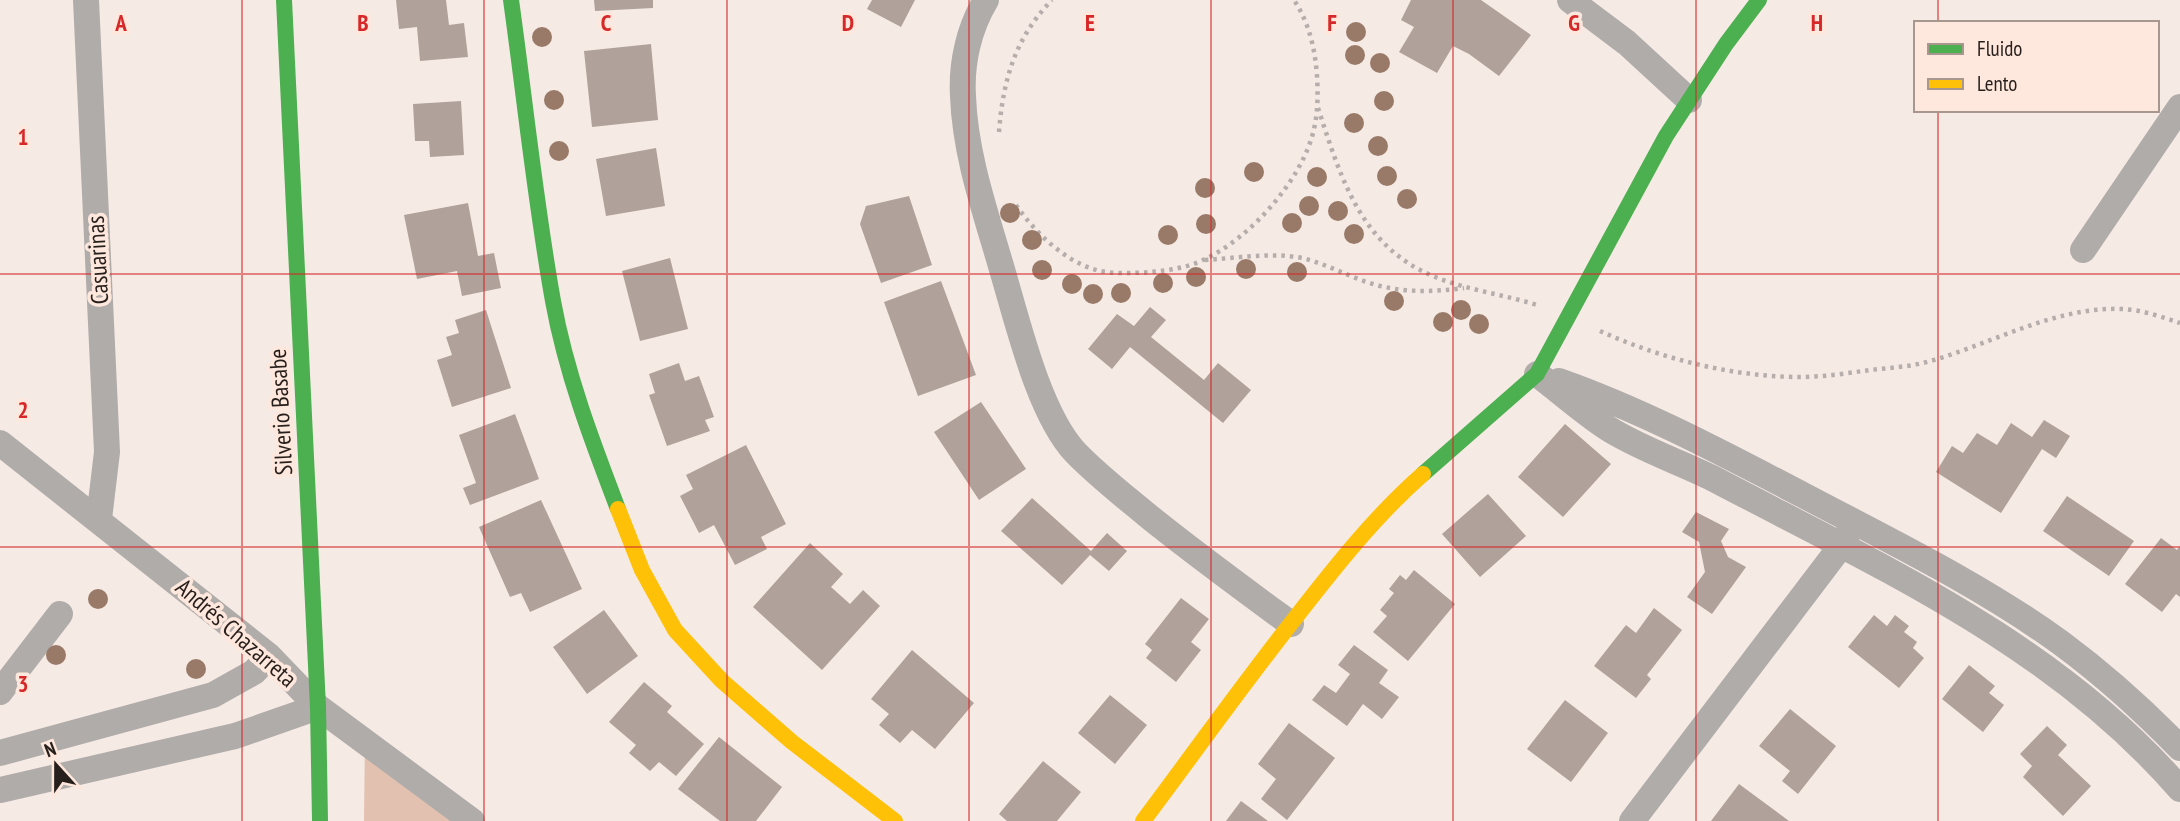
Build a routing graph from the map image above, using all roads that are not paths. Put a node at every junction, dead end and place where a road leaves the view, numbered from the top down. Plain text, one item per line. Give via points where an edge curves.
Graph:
1 (86, 0) edge
2 (284, 0) edge
3 (511, 0) edge
4 (986, 0) edge
5 (1570, 0) edge
6 (1759, 0) edge
7 (1689, 100) junction
8 (2180, 107) edge
9 (2083, 250) dead end
10 (1537, 374) junction
11 (0, 443) edge
12 (99, 519) junction
13 (1854, 522) junction
14 (1841, 546) junction
15 (60, 614) dead end
16 (1291, 624) junction
17 (269, 656) junction
18 (0, 692) edge
19 (318, 707) junction
20 (2180, 748) edge
21 (0, 753) edge
22 (2180, 789) edge
23 (0, 790) edge
24 (320, 821) edge
25 (472, 821) edge
26 (895, 821) edge
27 (1143, 821) edge
28 (1632, 821) edge

1 - 12 street, Casuarinas via 107,452
2 - 19 street, Silverio Basabe
3 - 26 street via 559,329 590,436 642,570 675,630 704,663 792,742
4 - 16 street via 967,45 962,93 965,130 1022,337 1052,416 1074,450 1109,484
5 - 7 street via 1627,43
6 - 7 street
7 - 10 street
8 - 9 street
10 - 13 street via 1603,397
10 - 14 street via 1610,429
10 - 16 street via 1394,500
11 - 12 street, Andrés Chazarreta
12 - 17 street, Andrés Chazarreta
13 - 14 street
13 - 20 street via 1965,582 2061,643
14 - 22 street via 1940,599 2045,665 2126,732
14 - 28 street
15 - 18 street
16 - 27 street
17 - 19 street, Andrés Chazarreta
17 - 21 street via 254,672 213,695
19 - 23 street via 235,736
19 - 24 street, Silverio Basabe
19 - 25 street, Andrés Chazarreta

